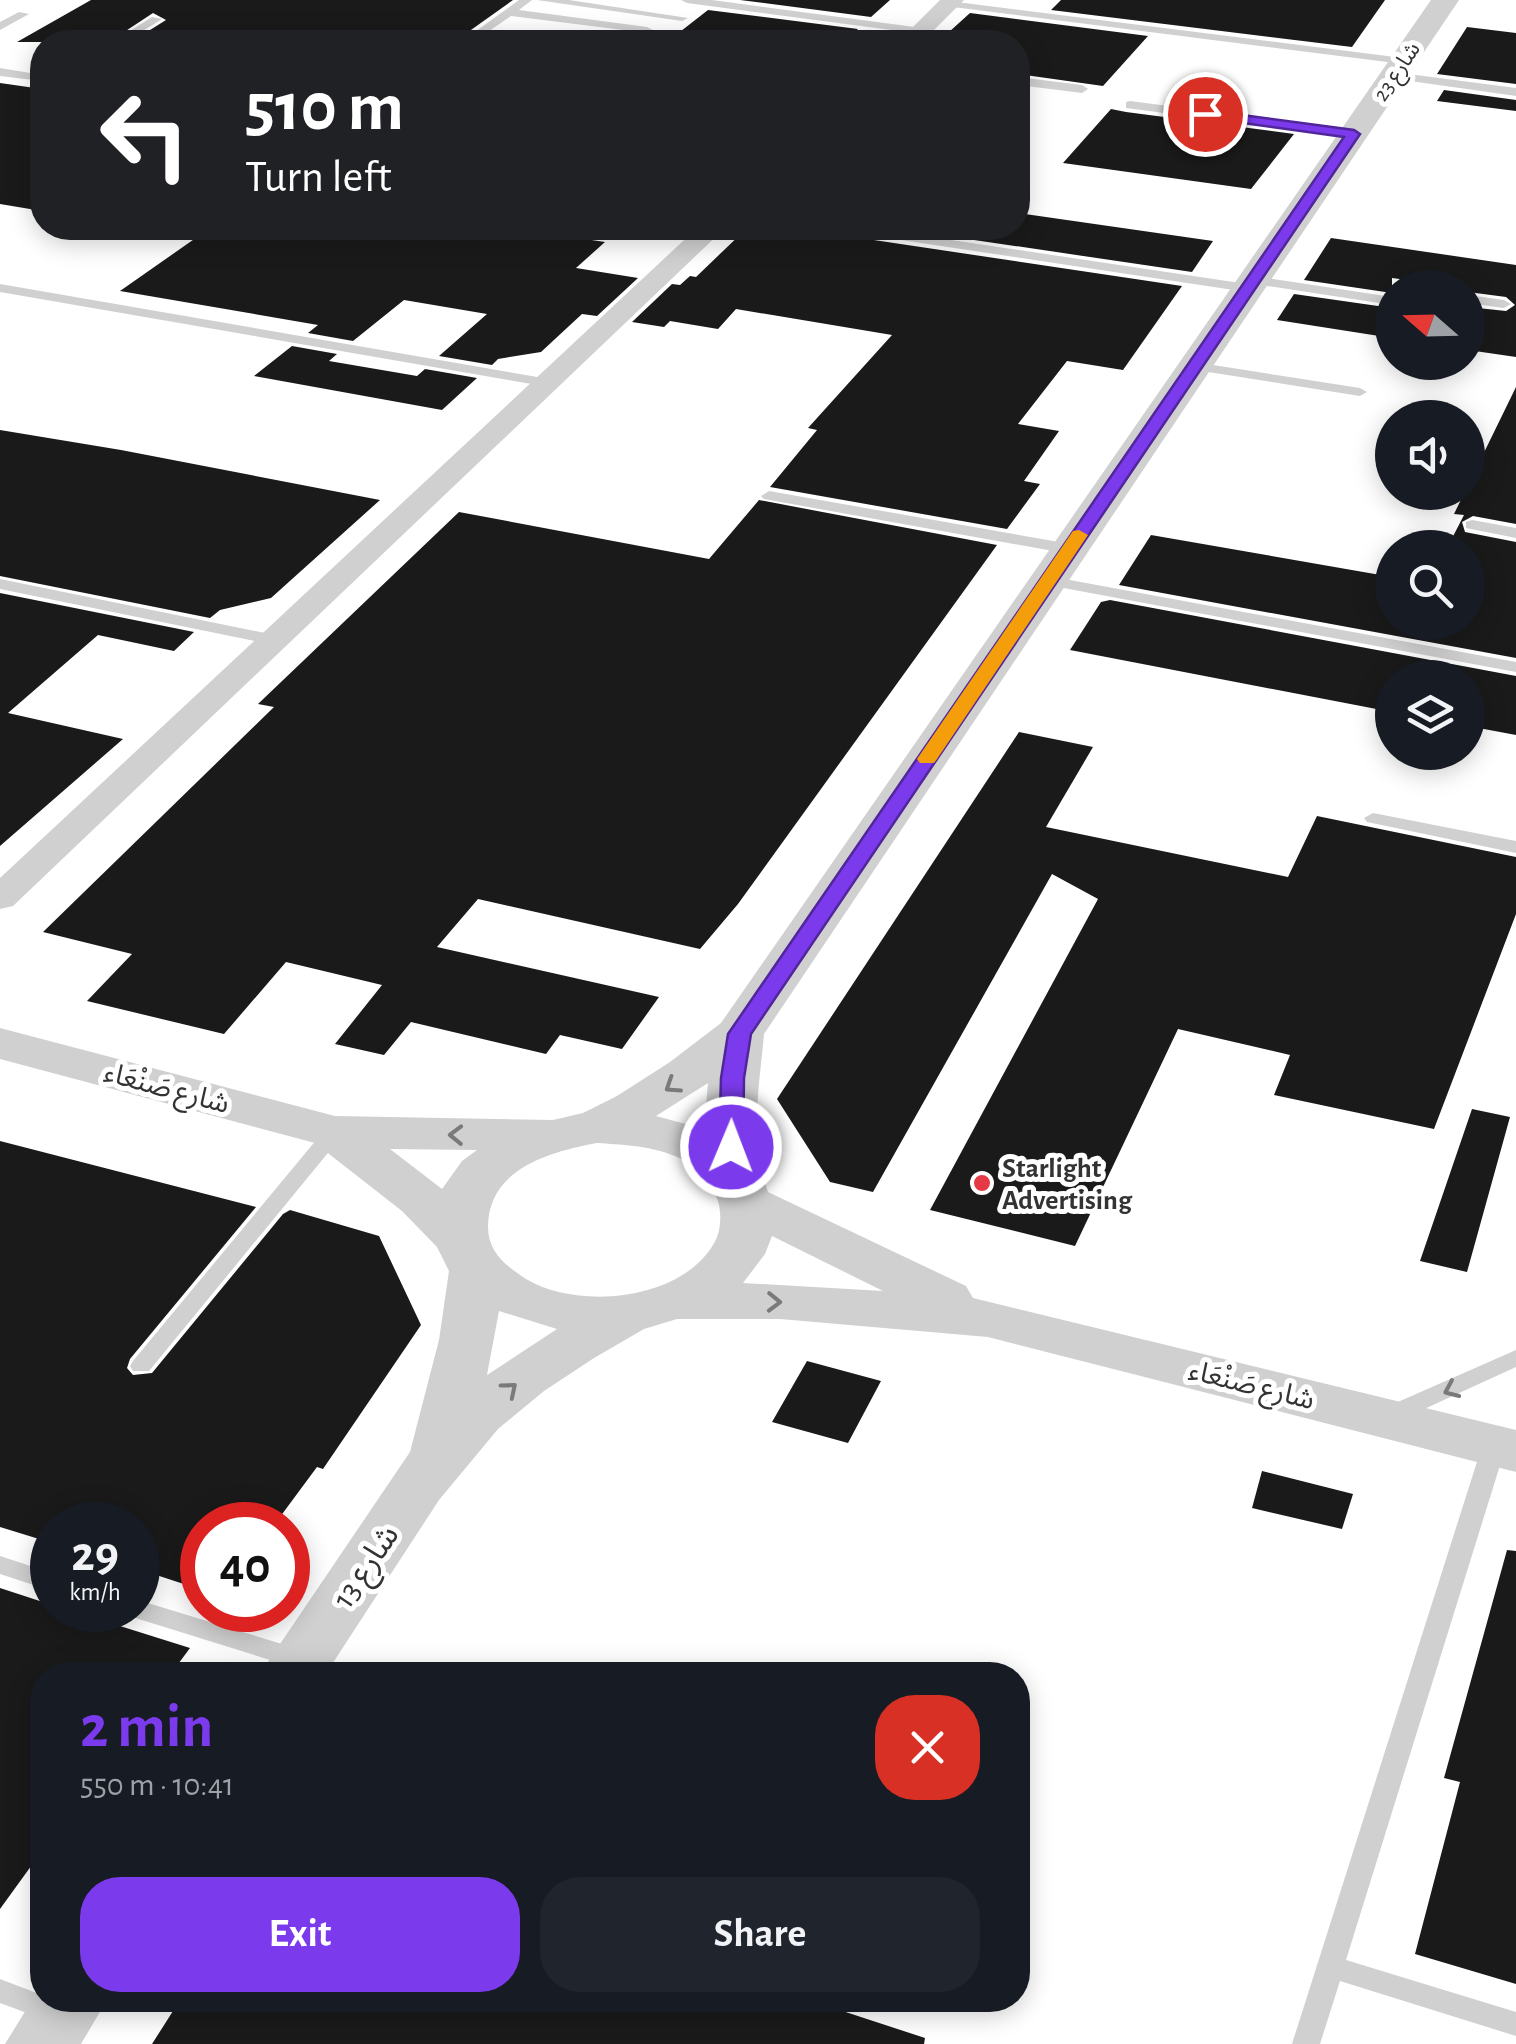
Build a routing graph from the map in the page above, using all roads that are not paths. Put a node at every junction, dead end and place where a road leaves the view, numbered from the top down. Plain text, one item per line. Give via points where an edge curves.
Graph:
1 (526, 0) edge
2 (543, 0) edge
3 (687, 0) edge
4 (1445, 0) edge
5 (951, 2) edge
6 (509, 12) junction
7 (23, 14) dead end
8 (682, 18) dead end
9 (156, 19) dead end
10 (0, 27) edge
11 (138, 30) edge
12 (483, 30) edge
13 (647, 30) dead end
14 (872, 30) edge
15 (922, 30) edge
16 (1398, 69) junction
17 (0, 72) edge
18 (30, 76) edge
19 (1030, 82) edge
20 (1082, 89) dead end
21 (1516, 92) edge
22 (1130, 105) dead end
23 (1354, 134) junction
24 (699, 240) edge
25 (944, 240) edge
26 (1254, 279) junction
27 (1375, 287) edge
28 (0, 288) edge
29 (1375, 298) edge
30 (1485, 305) edge
31 (1485, 312) edge
32 (1194, 366) junction
33 (548, 383) junction
34 (1360, 392) dead end
35 (769, 496) dead end
36 (1472, 524) dead end
37 (1516, 532) edge
38 (1070, 549) junction
39 (1048, 581) junction
40 (0, 584) edge
41 (275, 640) junction
42 (1516, 668) edge
43 (1373, 818) dead end
44 (1516, 846) edge
45 (0, 898) edge
46 (739, 1034) junction
47 (0, 1043) edge
48 (575, 1131) junction
49 (334, 1132) junction
50 (741, 1188) junction
51 (468, 1254) junction
52 (650, 1308) junction
53 (988, 1318) junction
54 (1516, 1358) edge
55 (141, 1366) dead end
56 (1384, 1418) junction
57 (1505, 1449) edge
58 (439, 1456) junction
59 (0, 1566) edge
60 (30, 1575) edge
61 (160, 1616) edge
62 (280, 1662) edge
63 (300, 1662) edge
64 (1331, 1966) junction
65 (1516, 2024) edge
66 (1306, 2044) edge

1 - 6 lane
2 - 8 lane
3 - 14 lane
4 - 16 street, شارع 23
5 - 15 street
5 - 16 lane
6 - 12 lane
6 - 13 lane
7 - 10 lane
9 - 11 lane
16 - 21 lane
16 - 23 street, شارع 23
17 - 18 lane
19 - 20 lane
22 - 23 lane
23 - 26 street, شارع 23
24 - 33 street
25 - 26 lane
26 - 27 lane
26 - 29 lane
26 - 32 street, شارع 23
28 - 33 lane
30 - 31 lane via 1503,311
32 - 34 lane
32 - 38 street, شارع 23
33 - 41 street
35 - 38 lane
36 - 37 lane
38 - 39 street, شارع 23
39 - 42 lane
39 - 46 street, شارع 23
40 - 41 lane
41 - 45 street
43 - 44 lane
46 -> 48 street, شارع 23 via 652,1099
46 - 50 street, شارع 23 via 731,1108
47 - 49 street, شارع صَنْعَاء
48 -> 49 street, شارع صَنْعَاء
48 - 50 street via 637,1129 674,1136 707,1151
48 - 51 street via 512,1151 480,1175 462,1205
49 - 51 street, شارع صَنْعَاء via 421,1199
49 - 55 lane
50 - 52 street via 746,1241 720,1275
50 - 53 street, شارع صَنْعَاء
51 - 52 street via 504,1292 539,1307 580,1314
51 - 58 street, شارع 13 via 467,1340
52 -> 53 street, شارع صَنْعَاء via 780,1301
58 -> 52 street, شارع 13 via 508,1389 563,1348
53 - 56 street, شارع صَنْعَاء
54 -> 56 lane
56 - 57 street, شارع صَنْعَاء
57 - 64 lane
58 - 63 street, شارع 13
59 - 60 lane
61 - 62 lane
64 - 65 lane
64 - 66 lane

